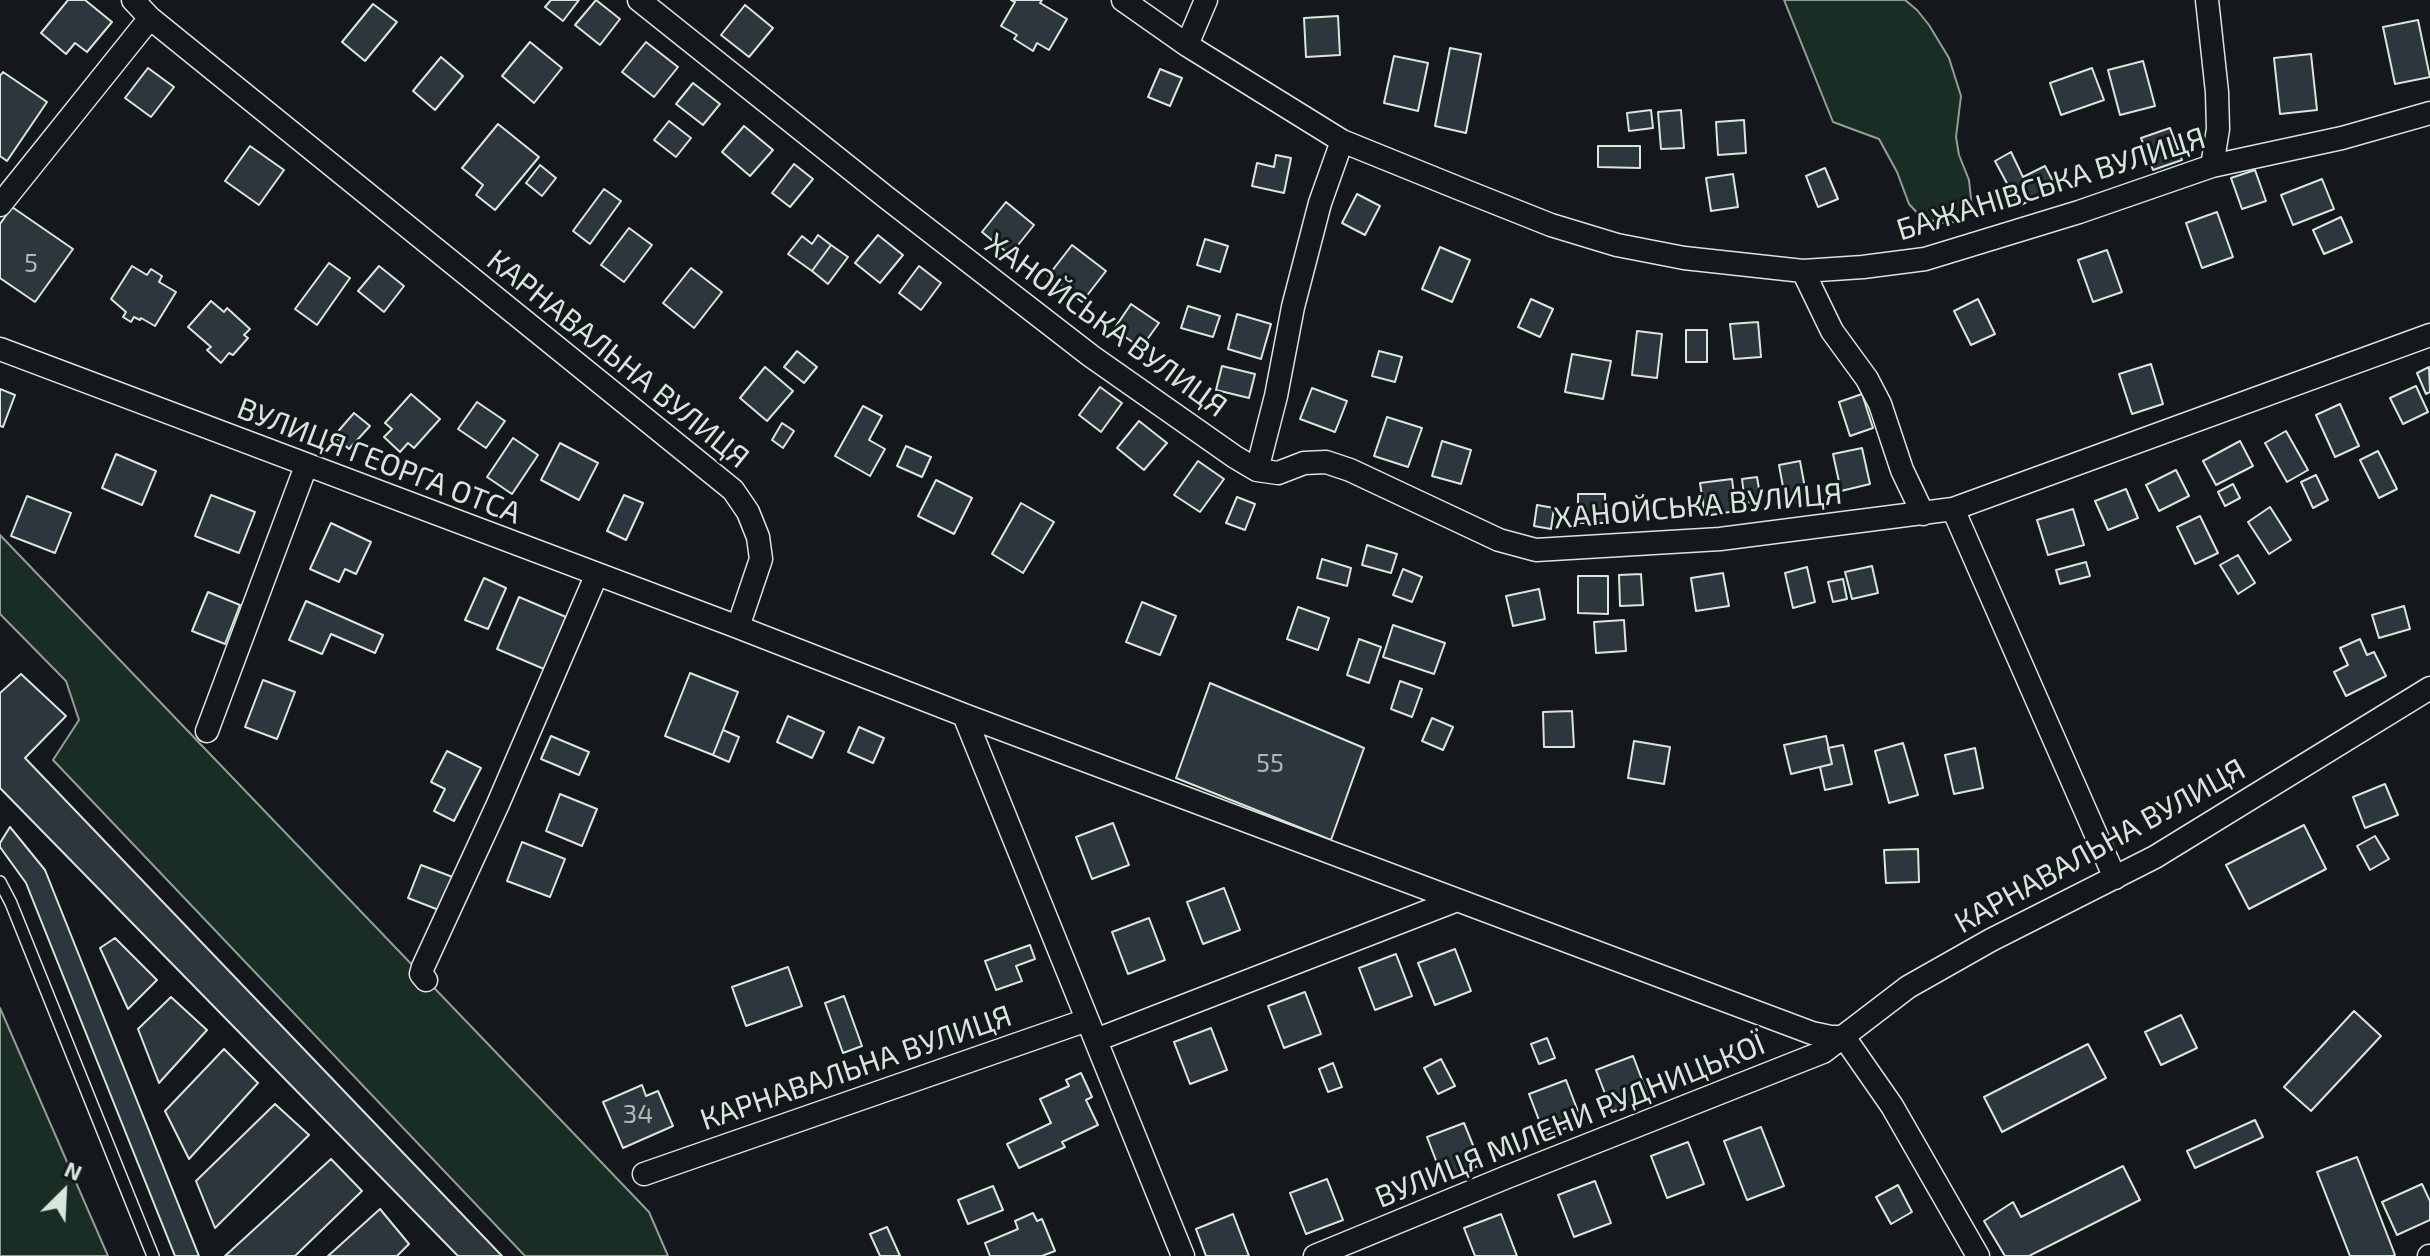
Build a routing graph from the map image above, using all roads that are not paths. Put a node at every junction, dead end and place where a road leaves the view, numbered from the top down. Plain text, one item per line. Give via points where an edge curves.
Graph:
1 (133, 0) edge
2 (639, 0) edge
3 (1123, 0) edge
4 (1206, 0) edge
5 (2207, 0) edge
6 (150, 18) junction
7 (1187, 45) junction
8 (2430, 113) edge
9 (1342, 141) junction
10 (2212, 166) junction
11 (0, 205) edge
12 (1803, 271) junction
13 (2430, 335) edge
14 (0, 349) edge
15 (306, 466) junction
16 (1257, 470) junction
17 (1953, 509) junction
18 (1923, 514) junction
19 (596, 576) junction
20 (738, 627) junction
21 (2430, 688) edge
22 (964, 715) junction
23 (207, 731) dead end
24 (2115, 878) junction
25 (0, 882) edge
26 (1457, 900) junction
27 (426, 980) dead end
28 (1092, 1030) junction
29 (1844, 1037) junction
30 (644, 1174) dead end
31 (153, 1256) edge
32 (1183, 1256) edge
33 (1315, 1256) edge
34 (1978, 1256) edge

1 - 6 street, КАРНАВАЛЬНА ВУЛИЦЯ
2 - 16 street, ХАНОЙСЬКА ВУЛИЦЯ via 1079,347
3 - 7 street, БАЖАНІВСЬКА ВУЛИЦЯ
4 - 7 street
5 - 10 street via 2217,92
6 - 11 street
6 - 20 street, КАРНАВАЛЬНА ВУЛИЦЯ via 733,490 748,512 761,559
7 - 9 street, БАЖАНІВСЬКА ВУЛИЦЯ
8 - 10 street, БАЖАНІВСЬКА ВУЛИЦЯ
9 - 12 street, БАЖАНІВСЬКА ВУЛИЦЯ via 1551,225 1617,245
9 - 16 street via 1293,307
10 - 12 street, БАЖАНІВСЬКА ВУЛИЦЯ via 1925,259
12 - 18 street via 1832,331 1880,404
13 - 17 street, ХАНОЙСЬКА ВУЛИЦЯ
14 - 15 street, ВУЛИЦЯ ГЕОРГА ОТСА
15 - 19 street, ВУЛИЦЯ ГЕОРГА ОТСА
15 - 23 street
16 - 18 street, ХАНОЙСЬКА ВУЛИЦЯ via 1278,473 1326,462 1499,540 1536,550 1720,539
17 - 18 street, ХАНОЙСЬКА ВУЛИЦЯ
17 - 24 street
19 - 20 street, ВУЛИЦЯ ГЕОРГА ОТСА
19 - 27 street via 423,967
20 - 22 street
21 - 24 street, КАРНАВАЛЬНА ВУЛИЦЯ
22 - 26 street
22 - 28 street
24 - 29 street, КАРНАВАЛЬНА ВУЛИЦЯ via 1908,987
25 - 31 lane
26 - 28 street
26 - 29 street via 1812,1033
28 - 30 street, КАРНАВАЛЬНА ВУЛИЦЯ
28 - 32 street
29 - 33 street, ВУЛИЦЯ МІЛЕНИ РУДНИЦЬКОЇ via 1803,1061
29 - 34 street via 1892,1106

